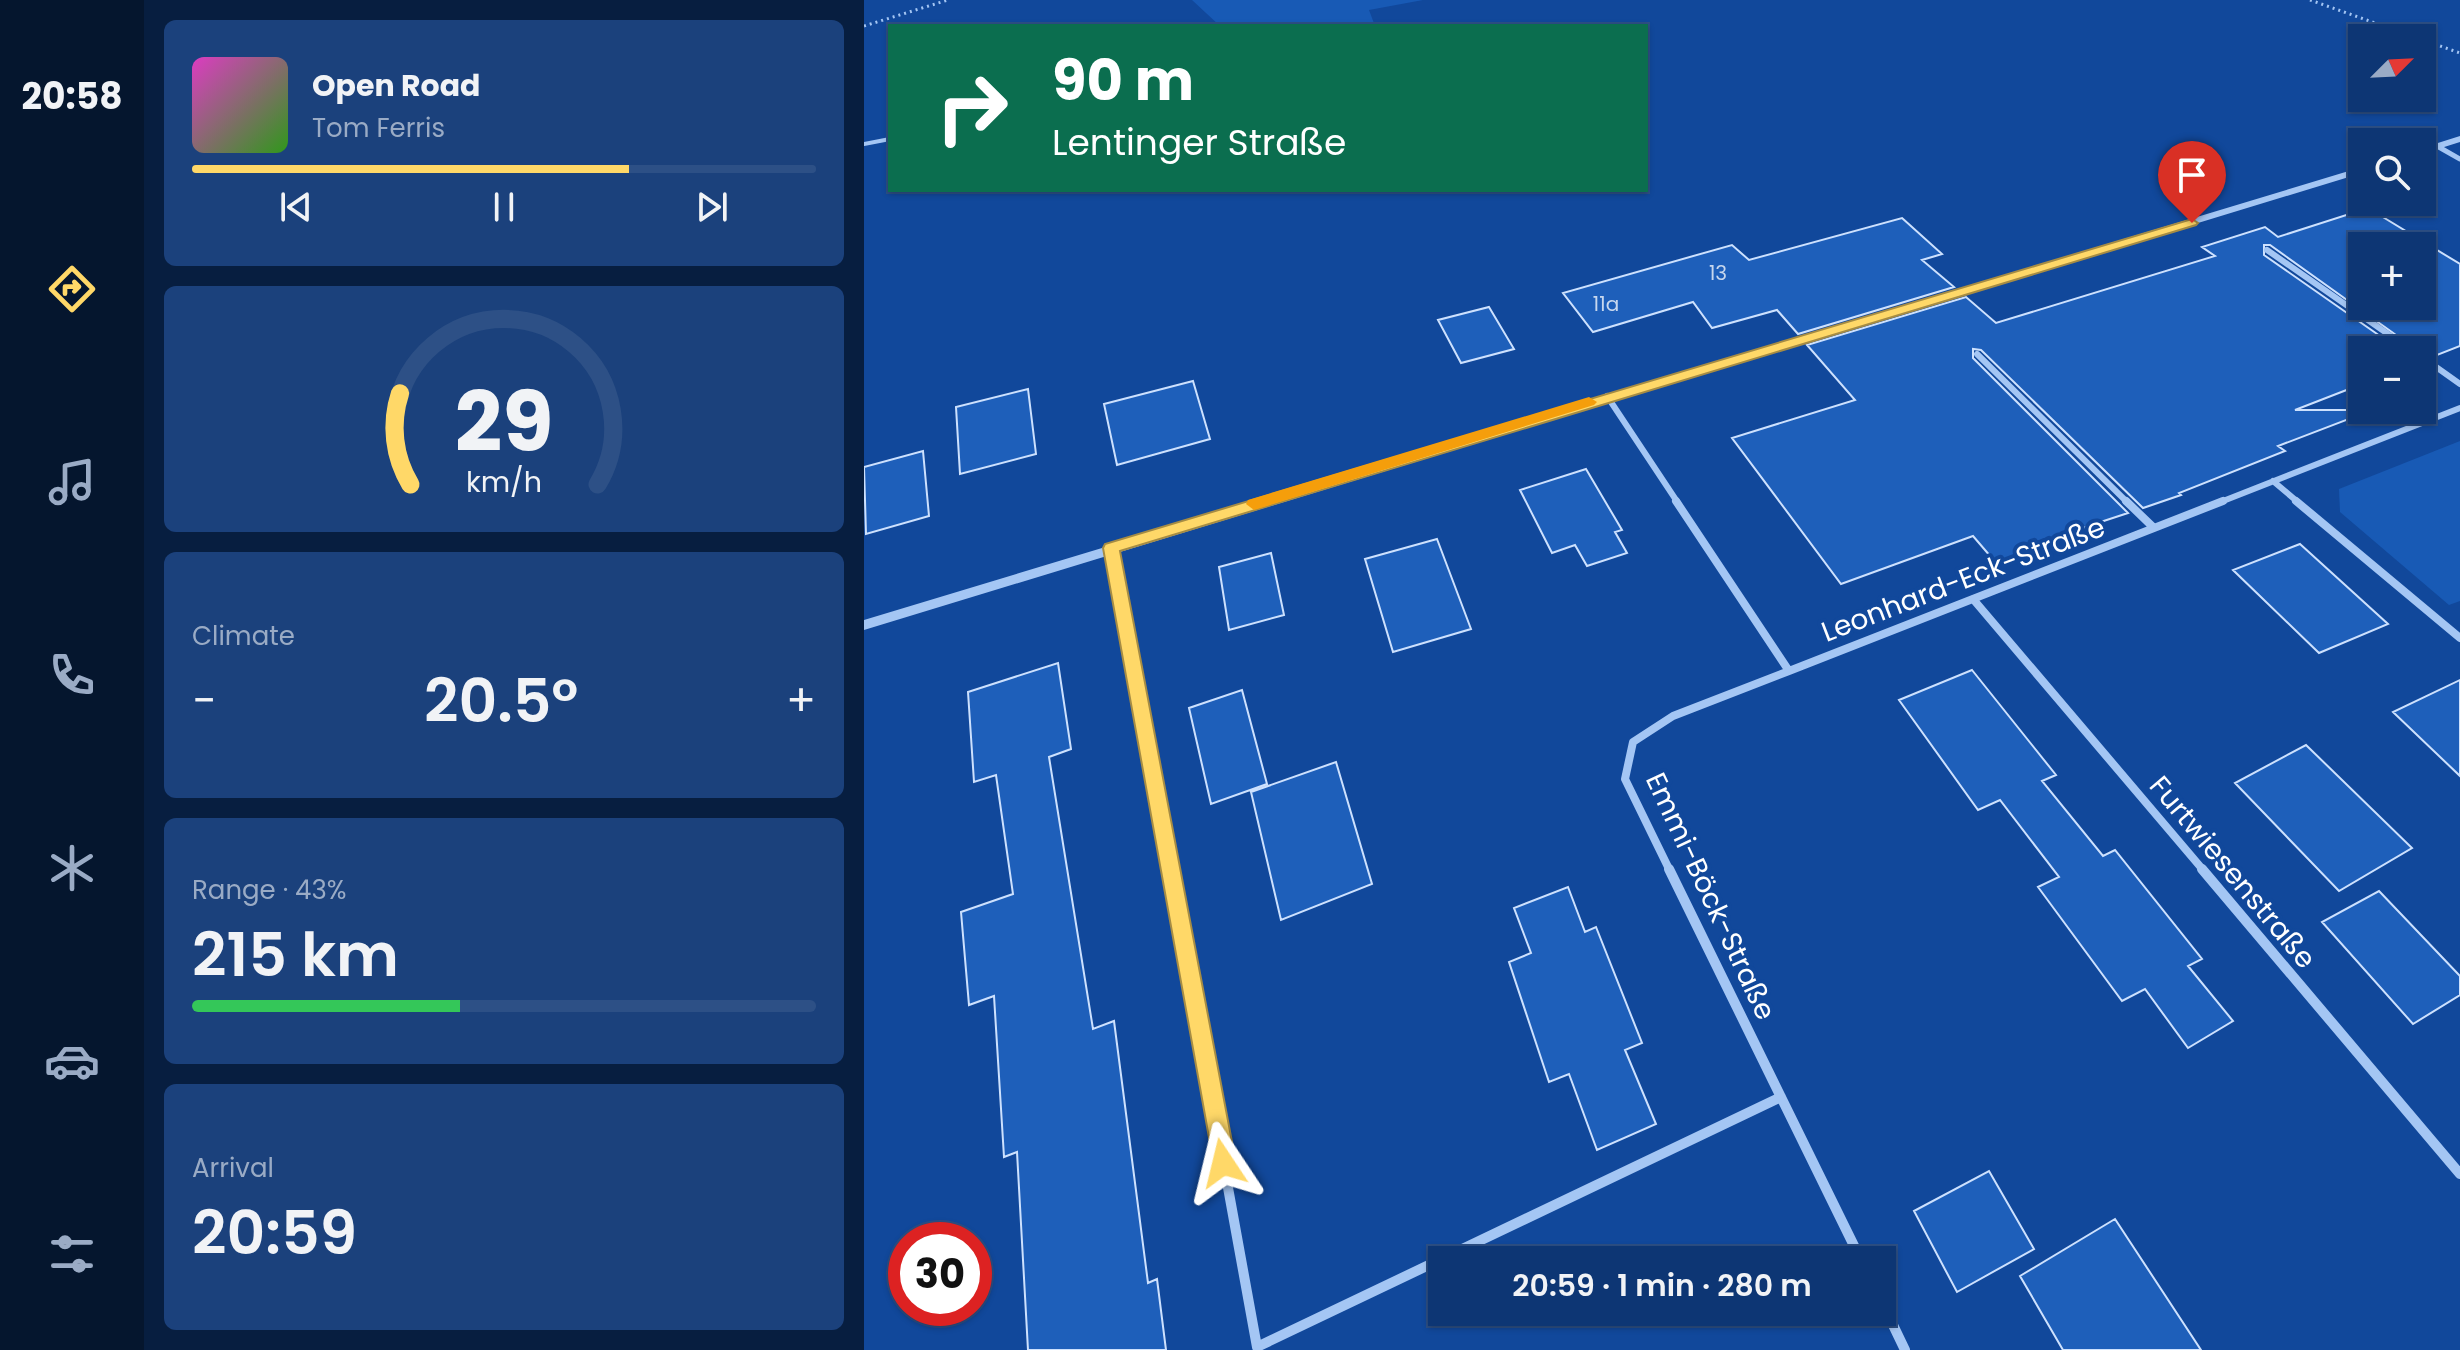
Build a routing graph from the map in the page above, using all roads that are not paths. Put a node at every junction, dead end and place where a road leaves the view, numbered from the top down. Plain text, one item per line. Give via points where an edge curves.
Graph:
1 (888, 139) edge
2 (2460, 139) edge
3 (864, 144) edge
4 (2437, 146) joint
5 (2460, 159) edge
6 (2348, 174) edge
7 (2267, 250) dead end
8 (2391, 336) edge
9 (1977, 354) dead end
10 (2436, 367) edge
11 (2460, 384) edge
12 (1607, 396) junction
13 (2460, 408) edge
14 (2273, 481) junction
15 (2154, 528) junction
16 (1111, 548) junction
17 (1973, 599) junction
18 (864, 625) edge
19 (2460, 638) edge
20 (1789, 671) junction
21 (1781, 1097) junction
22 (2460, 1174) edge
23 (1854, 1246) edge
24 (1894, 1326) edge
25 (1905, 1350) edge

1 - 3 lane
2 - 4 street
4 - 5 street
6 - 12 street
7 - 8 street
9 - 15 street, Leonhard-Eck-Straße
10 - 11 street
12 - 16 street
12 - 20 street
13 - 14 street, Leonhard-Eck-Straße
14 - 15 street, Leonhard-Eck-Straße
14 - 19 street
15 - 17 street, Leonhard-Eck-Straße
16 - 18 street
16 - 21 street via 1257,1347
17 - 20 street, Leonhard-Eck-Straße
17 - 22 street, Furtwiesenstraße
20 - 21 street, Emmi-Böck-Straße via 1673,716 1633,742 1625,779
21 - 23 street, Emmi-Böck-Straße
24 - 25 street

